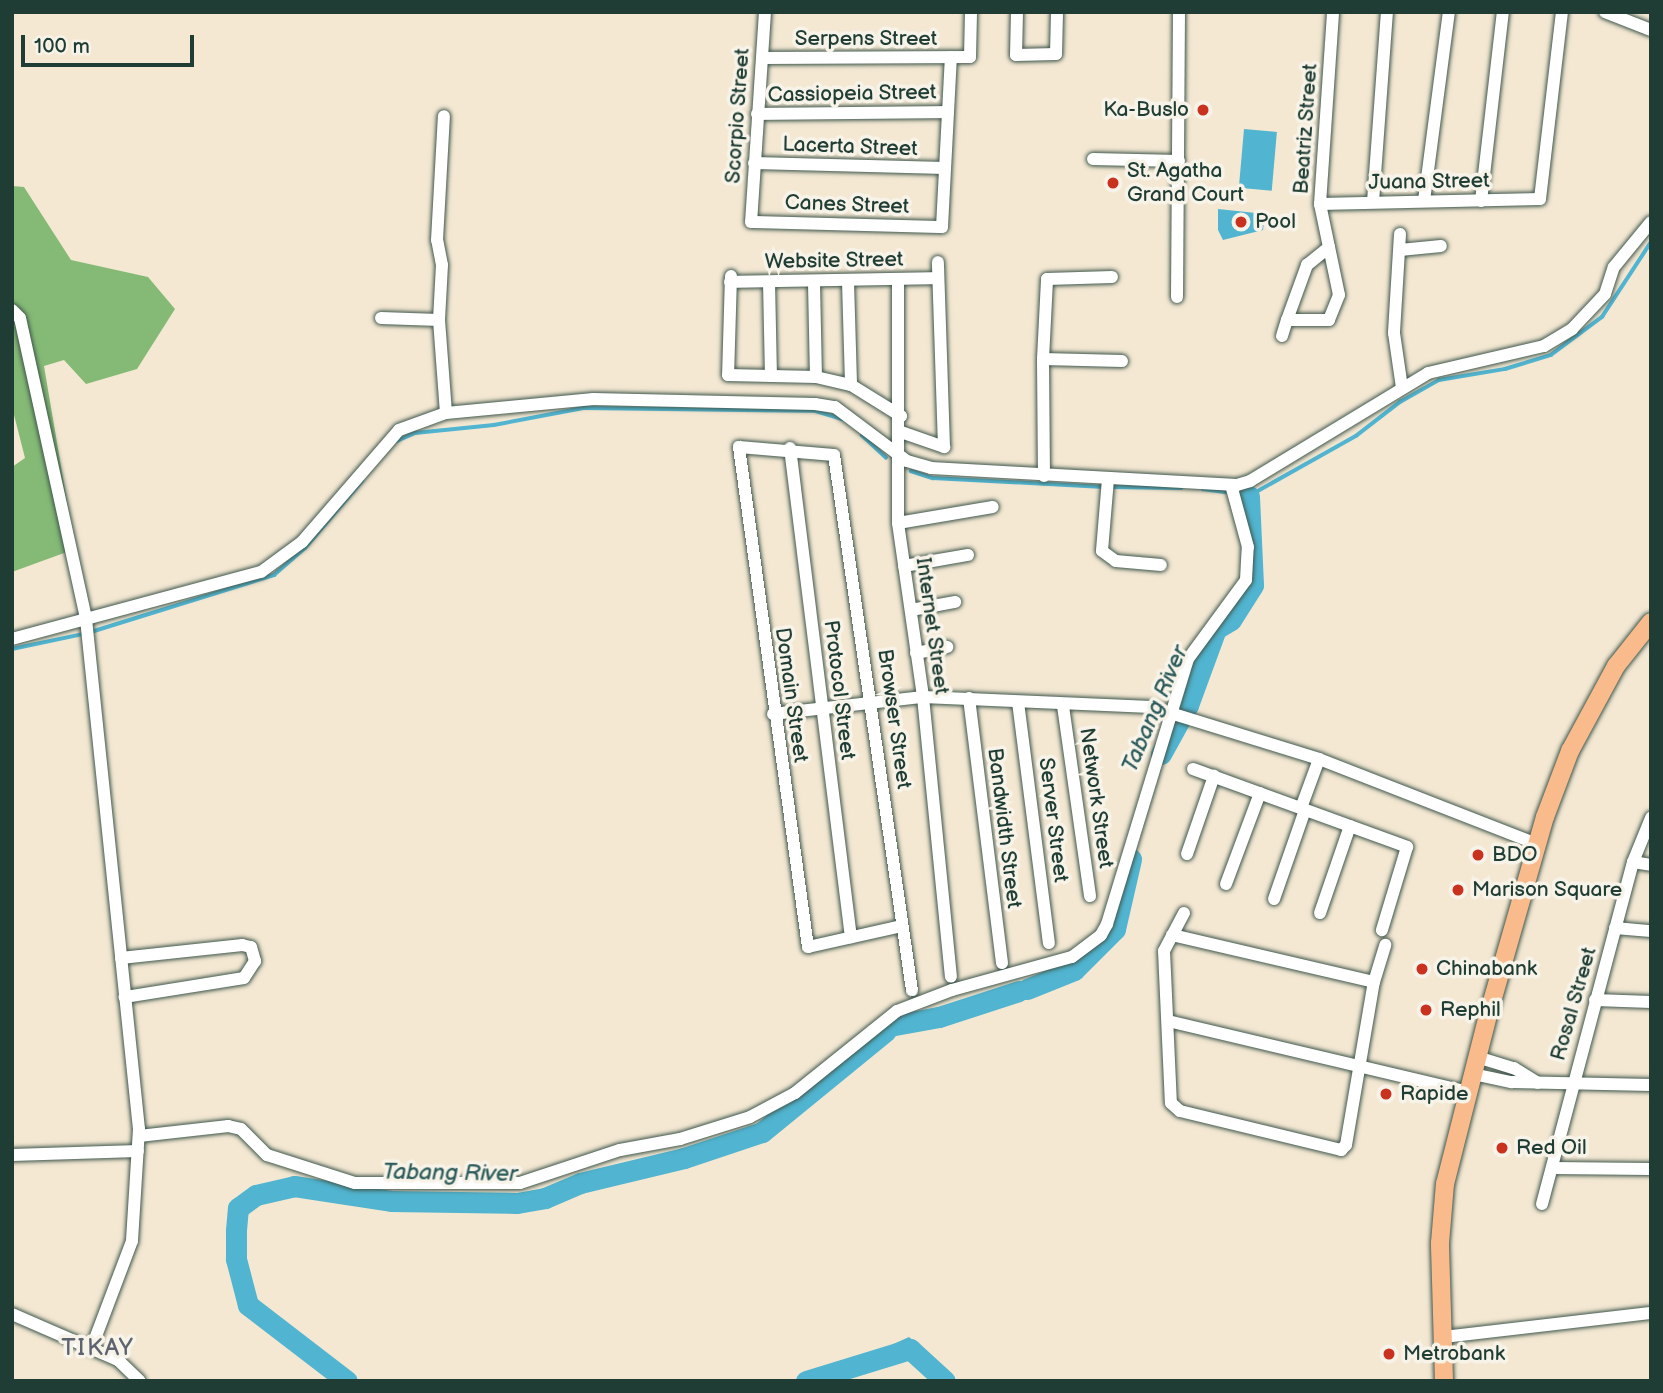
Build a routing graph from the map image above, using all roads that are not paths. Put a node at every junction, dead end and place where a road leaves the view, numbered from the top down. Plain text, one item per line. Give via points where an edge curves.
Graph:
1 (765, 12) edge
2 (971, 12) edge
3 (1017, 12) edge
4 (1057, 12) edge
5 (1179, 12) edge
6 (1334, 12) edge
7 (1387, 12) edge
8 (1449, 12) edge
9 (1503, 12) edge
10 (1562, 12) edge
11 (1605, 12) edge
12 (1651, 30) edge
13 (951, 57) junction
14 (762, 58) junction
15 (948, 112) junction
16 (757, 114) junction
17 (444, 116) dead end
18 (1093, 159) dead end
19 (1180, 161) junction
20 (754, 163) junction
21 (945, 168) junction
22 (1424, 201) junction
23 (1480, 201) junction
24 (1373, 202) junction
25 (1320, 204) junction
26 (751, 222) joint
27 (1651, 222) edge
28 (1400, 234) dead end
29 (1441, 246) dead end
30 (1329, 247) junction
31 (1400, 250) junction
32 (937, 262) dead end
33 (1112, 277) dead end
34 (938, 278) junction
35 (898, 280) junction
36 (769, 282) junction
37 (848, 282) junction
38 (814, 283) junction
39 (1177, 297) dead end
40 (12, 310) edge
41 (381, 318) dead end
42 (439, 320) junction
43 (1287, 320) junction
44 (1282, 336) dead end
45 (1043, 359) junction
46 (1122, 361) dead end
47 (771, 376) junction
48 (816, 377) junction
49 (851, 385) junction
50 (1402, 387) junction
51 (446, 412) junction
52 (901, 416) junction
53 (901, 432) junction
54 (790, 448) junction
55 (899, 454) junction
56 (1044, 476) junction
57 (1108, 484) junction
58 (1231, 485) junction
59 (993, 507) dead end
60 (898, 523) junction
61 (968, 555) dead end
62 (1161, 565) dead end
63 (904, 566) junction
64 (956, 602) dead end
65 (911, 610) junction
66 (86, 619) junction
67 (1651, 622) edge
68 (12, 639) edge
69 (947, 647) dead end
70 (916, 653) junction
71 (923, 697) junction
72 (969, 698) junction
73 (873, 701) junction
74 (1018, 702) junction
75 (822, 705) junction
76 (1063, 706) junction
77 (1171, 711) junction
78 (773, 714) junction
79 (1319, 760) junction
80 (1193, 769) dead end
81 (1214, 776) junction
82 (1260, 793) junction
83 (1303, 809) junction
84 (1651, 818) edge
85 (1350, 826) junction
86 (1537, 844) junction
87 (1187, 854) dead end
88 (1633, 862) junction
89 (1651, 865) edge
90 (1226, 884) dead end
91 (1090, 896) dead end
92 (1274, 899) dead end
93 (1184, 913) dead end
94 (1320, 913) dead end
95 (902, 926) junction
96 (1615, 928) junction
97 (1382, 930) dead end
98 (1651, 931) edge
99 (1171, 935) junction
100 (852, 937) junction
101 (1049, 943) dead end
102 (1385, 945) dead end
103 (121, 958) junction
104 (1002, 963) dead end
105 (951, 977) dead end
106 (1374, 982) junction
107 (912, 990) dead end
108 (125, 997) junction
109 (1595, 1000) junction
110 (1651, 1002) edge
111 (1168, 1021) junction
112 (1475, 1066) junction
113 (1360, 1067) junction
114 (1571, 1085) junction
115 (1651, 1085) edge
116 (1468, 1092) junction
117 (139, 1136) junction
118 (138, 1151) junction
119 (12, 1155) edge
120 (1552, 1168) junction
121 (1651, 1169) edge
122 (1542, 1204) dead end
123 (1651, 1313) edge
124 (12, 1314) edge
125 (1443, 1337) junction
126 (92, 1347) junction
127 (140, 1381) edge
128 (1444, 1381) edge

1 - 14 street, Scorpio Street
2 - 13 street, Serpens Street via 970,57
3 - 4 street via 1016,55 1056,54
5 - 19 street
6 - 25 street, Beatriz Street
7 - 24 street
8 - 22 street
9 - 23 street
10 - 23 street, Juana Street via 1539,199
11 - 12 street
13 - 14 street, Serpens Street
13 - 15 street
14 - 16 street, Scorpio Street
15 - 16 street, Cassiopeia Street
15 - 21 street
16 - 20 street, Scorpio Street
17 - 42 street via 437,240 442,265
18 - 19 street
19 - 39 street
20 - 21 street, Lacerta Street
20 - 26 street, Scorpio Street
21 - 26 street, Canes Street via 942,227
22 - 23 street, Juana Street
22 - 24 street, Juana Street
24 - 25 street, Juana Street
25 - 30 street, Beatriz Street
27 - 50 street via 1614,267 1605,294 1572,329 1544,346 1428,373
28 - 31 street
29 - 31 street
30 - 43 street via 1307,265
30 - 43 street, Beatriz Street via 1339,295 1329,320
31 - 50 street via 1394,334
32 - 34 street
33 - 45 street via 1047,279
34 - 35 street, Website Street
34 - 53 street via 944,447
35 - 37 street, Website Street
35 - 52 street, Internet Street
36 - 38 street, Website Street
36 - 47 street
36 - 47 street, Website Street via 731,279 728,375
37 - 38 street, Website Street
37 - 49 street
38 - 48 street
40 - 66 street via 20,318
41 - 42 street
42 - 51 street
43 - 44 street
45 - 46 street
45 - 56 street
47 - 48 street
48 - 49 street
49 - 52 street
50 - 58 street via 1250,481
51 - 55 street via 593,399 815,404 835,407
51 - 66 street via 400,430 379,448 302,542 261,572
52 - 53 street, Internet Street
53 - 55 street, Internet Street
54 - 73 street, Browser Street via 834,455
54 - 75 street, Protocol Street
54 - 78 street, Domain Street via 739,447
55 - 56 street via 907,461 947,470
55 - 60 street, Internet Street
56 - 57 street
57 - 58 street
57 - 62 street via 1102,551 1116,561
58 - 77 street via 1247,543 1246,580 1188,659
59 - 60 street
60 - 63 street, Internet Street
61 - 63 street
63 - 65 street, Internet Street
64 - 65 street
65 - 70 street, Internet Street
66 - 68 street
66 - 103 street
67 - 86 highway via 1616,666 1570,751
69 - 70 street
70 - 71 street, Internet Street
71 - 72 street
71 - 73 street
71 - 105 street, Internet Street
72 - 74 street
72 - 104 street, Bandwidth Street
73 - 75 street
73 - 95 street, Browser Street
74 - 76 street
74 - 101 street, Server Street
75 - 78 street
75 - 100 street, Protocol Street
76 - 77 street
76 - 91 street, Network Street
77 - 79 street
77 - 117 street via 1101,935 1072,957 952,990 897,1012 795,1093 750,1118 680,1139 620,1150 520,1183 448,1186 355,1183 267,1155 241,1129 228,1126
78 - 100 street, Domain Street via 808,947
79 - 83 street
79 - 86 street
80 - 81 street
81 - 82 street
81 - 87 street
82 - 83 street
82 - 90 street
83 - 85 street
83 - 92 street
84 - 88 street, Rosal Street
85 - 94 street
85 - 97 street via 1407,847
86 - 112 highway
88 - 89 street
88 - 96 street, Rosal Street
93 - 99 street
95 - 100 street
95 - 107 street, Browser Street
96 - 98 street
96 - 109 street, Rosal Street
99 - 106 street
99 - 111 street via 1164,951
102 - 106 street
103 - 108 street
103 - 108 street via 242,945 251,947 255,961 244,978
106 - 113 street
108 - 117 street
109 - 110 street
109 - 114 street, Rosal Street
111 - 113 street
111 - 113 street via 1171,1103 1180,1111 1327,1147 1341,1150 1346,1145
112 - 114 street via 1514,1068 1538,1083
112 - 116 highway
113 - 116 street
114 - 115 street
114 - 120 street, Rosal Street
116 - 125 highway via 1442,1213
117 - 118 street
118 - 119 street
118 - 126 street via 132,1241
120 - 121 street
120 - 122 street, Rosal Street
123 - 125 street
124 - 126 street
125 - 128 highway
126 - 127 street via 118,1360

